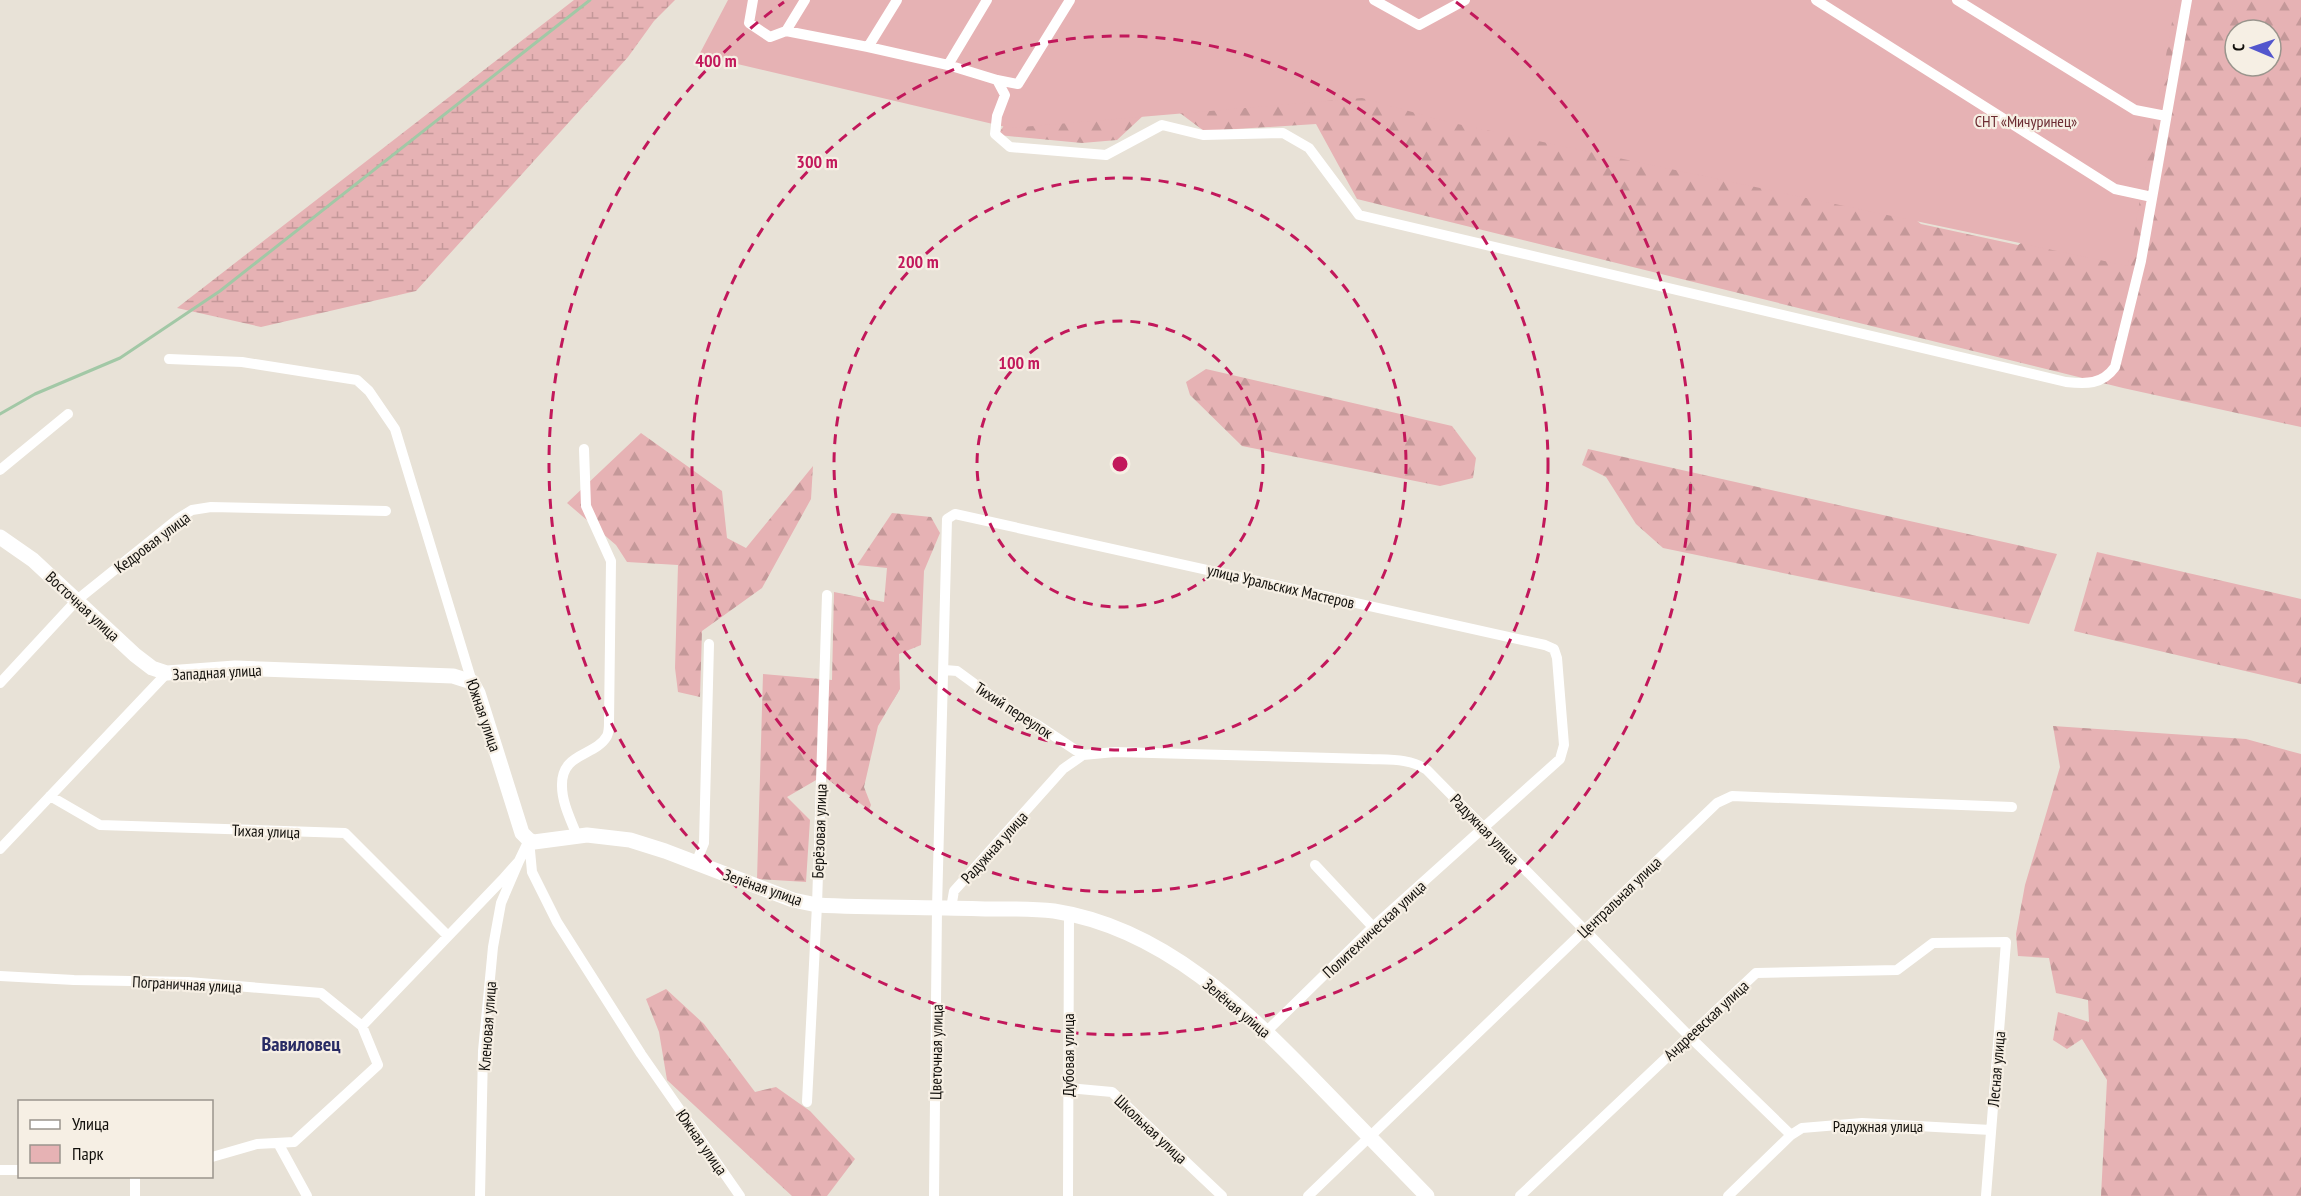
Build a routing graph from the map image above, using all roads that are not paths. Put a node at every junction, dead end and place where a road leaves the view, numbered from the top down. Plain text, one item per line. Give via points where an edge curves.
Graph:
1 (753, 0) edge
2 (805, 0) edge
3 (897, 0) edge
4 (987, 0) edge
5 (1070, 0) edge
6 (1374, 0) edge
7 (1466, 0) edge
8 (1816, 0) edge
9 (1957, 0) edge
10 (2187, 0) edge
11 (786, 32) junction
12 (868, 47) junction
13 (948, 65) junction
14 (997, 80) junction
15 (2166, 116) junction
16 (2152, 197) junction
17 (169, 359) dead end
18 (68, 414) dead end
19 (584, 449) dead end
20 (0, 470) edge
21 (386, 511) dead end
22 (0, 537) edge
23 (827, 595) dead end
24 (77, 600) junction
25 (710, 644) dead end
26 (945, 670) junction
27 (167, 673) junction
28 (472, 682) junction
29 (0, 683) edge
30 (1083, 755) junction
31 (50, 796) junction
32 (2012, 807) dead end
33 (1484, 830) junction
34 (577, 836) junction
35 (529, 840) junction
36 (0, 849) edge
37 (519, 861) junction
38 (696, 863) junction
39 (1315, 865) dead end
40 (817, 905) junction
41 (944, 908) junction
42 (1069, 914) junction
43 (1373, 927) junction
44 (1586, 929) junction
45 (447, 935) junction
46 (2006, 942) joint
47 (0, 976) edge
48 (362, 1026) junction
49 (1267, 1031) junction
50 (1689, 1036) junction
51 (1068, 1089) junction
52 (807, 1102) dead end
53 (1991, 1130) junction
54 (1791, 1135) junction
55 (1369, 1136) junction
56 (278, 1143) junction
57 (213, 1157) edge
58 (0, 1170) edge
59 (18, 1170) edge
60 (135, 1178) edge
61 (135, 1196) edge
62 (307, 1196) edge
63 (480, 1196) edge
64 (740, 1196) edge
65 (934, 1196) edge
66 (1068, 1196) edge
67 (1222, 1196) edge
68 (1308, 1196) edge
69 (1426, 1196) edge
70 (1520, 1196) edge
71 (1728, 1196) edge
72 (1986, 1196) edge

1 - 11 street via 749,23 770,37
2 - 11 street
3 - 12 street
4 - 13 street
5 - 14 street via 1018,84
6 - 7 street via 1419,25
8 - 16 street via 2115,189
9 - 15 street via 2134,110
10 - 15 street
11 - 12 street
12 - 13 street
13 - 14 street
14 - 16 street via 1005,95 995,134 1010,147 1106,154 1162,125 1203,135 1283,133 1310,148 1359,215 2085,384 2100,381 2115,367
15 - 16 street
17 - 28 street, Южная улица via 242,362 357,380 369,391 395,429
18 - 20 street
19 - 34 street via 586,506 611,561 609,722 607,735 599,744 573,759 565,771 562,785
21 - 24 street, Кедровая улица via 211,507 192,510
22 - 24 street, Восточная улица via 33,560
23 - 40 street, Берёзовая улица
24 - 27 street, Восточная улица via 135,655
24 - 29 street, Кедровая улица
25 - 38 street via 704,843
26 - 30 street, Тихий переулок via 957,670 1013,712
26 - 33 street, улица Уральских Мастеров via 947,519 955,514 1545,645 1554,649 1557,658 1564,745 1560,759
26 - 41 street, Цветочная улица
27 - 28 street, Западная улица via 235,668 453,676
27 - 31 street, Западная улица
28 - 35 street, Южная улица via 522,833
30 - 33 street, Радужная улица via 1115,752 1401,760 1427,770
30 - 41 street, Радужная улица via 1063,769 954,891
31 - 36 street, Западная улица
31 - 45 street, Тихая улица via 100,825 345,833
32 - 44 street, Центральная улица via 1732,796 1717,803
33 - 43 street, Политехническая улица
33 - 44 street, Радужная улица
34 - 35 street, Зелёная улица
34 - 38 street, Зелёная улица via 630,840
35 - 37 street
35 - 64 street, Южная улица via 532,872 557,922 641,1054
37 - 45 street
37 - 63 street, Кленовая улица via 501,903 493,947 483,1051
38 - 40 street, Зелёная улица via 793,900
39 - 43 street
40 - 41 street, Зелёная улица
40 - 52 street, Берёзовая улица
41 - 42 street, Зелёная улица
41 - 65 street, Цветочная улица
42 - 49 street, Зелёная улица via 1129,933 1159,949 1230,999
42 - 51 street, Дубовая улица
43 - 49 street, Политехническая улица
44 - 50 street, Радужная улица
44 - 55 street, Центральная улица
45 - 48 street
46 - 50 street, Андреевская улица via 1933,943 1897,970 1756,973
46 - 53 street, Лесная улица
47 - 48 street, Пограничная улица via 188,982 321,993
48 - 56 street via 378,1065 294,1142
49 - 55 street, Зелёная улица
50 - 54 street, Радужная улица
50 - 70 street, Андреевская улица
51 - 66 street, Дубовая улица
51 - 67 street, Школьная улица via 1112,1092
53 - 54 street, Радужная улица via 1862,1123 1802,1128
53 - 72 street, Лесная улица
54 - 71 street
55 - 68 street, Центральная улица
55 - 69 street, Зелёная улица
56 - 57 street via 257,1144
56 - 62 street
58 - 59 street
60 - 61 street

